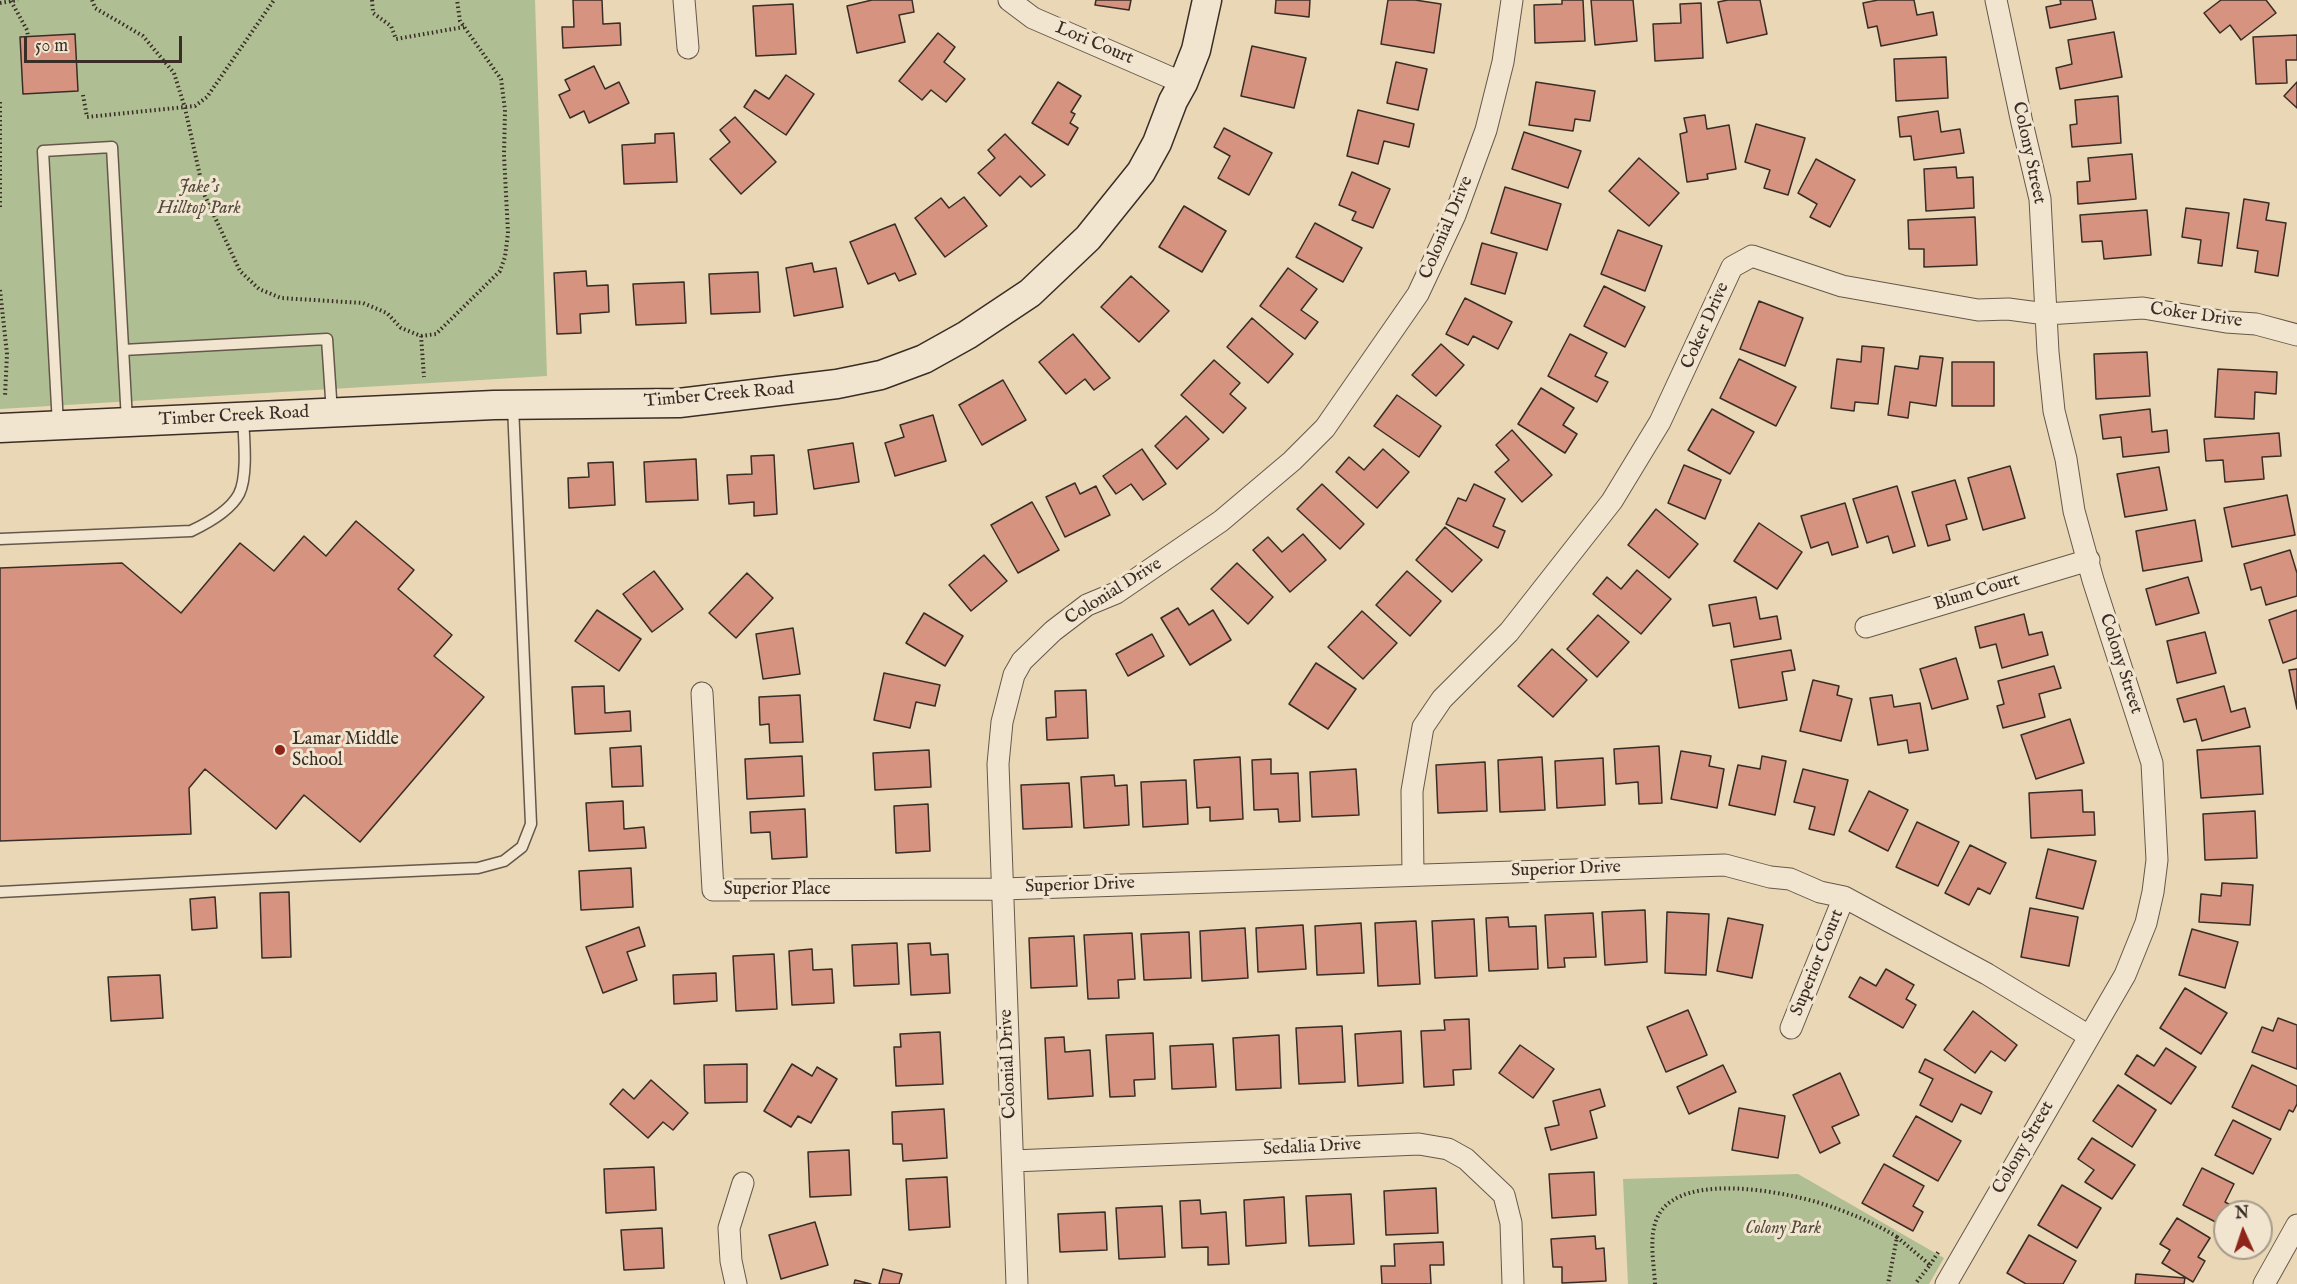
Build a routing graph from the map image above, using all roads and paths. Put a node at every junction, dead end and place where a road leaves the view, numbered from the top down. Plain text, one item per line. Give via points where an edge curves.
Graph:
1 (18, 0) edge
2 (92, 0) edge
3 (274, 0) edge
4 (372, 0) edge
5 (458, 0) edge
6 (684, 0) edge
7 (1009, 0) edge
8 (1207, 0) edge
9 (1512, 0) edge
10 (1996, 0) edge
11 (11, 1) edge
12 (0, 3) edge
13 (464, 27) junction
14 (28, 37) dead end
15 (688, 48) dead end
16 (1183, 83) junction
17 (83, 95) dead end
18 (0, 102) edge
19 (185, 108) junction
20 (0, 207) edge
21 (0, 290) edge
22 (2046, 314) junction
23 (2297, 335) edge
24 (421, 336) junction
25 (123, 350) junction
26 (424, 376) dead end
27 (5, 396) dead end
28 (513, 405) junction
29 (332, 412) junction
30 (243, 416) junction
31 (127, 422) junction
32 (58, 425) junction
33 (0, 428) edge
34 (0, 539) edge
35 (2089, 560) junction
36 (1866, 627) dead end
37 (702, 693) dead end
38 (1413, 875) junction
39 (1002, 889) junction
40 (0, 892) edge
41 (1844, 897) junction
42 (1791, 1028) dead end
43 (2089, 1036) junction
44 (1013, 1161) junction
45 (743, 1184) dead end
46 (2297, 1225) edge
47 (1897, 1237) junction
48 (736, 1284) edge
49 (1017, 1284) edge
50 (1512, 1284) edge
51 (1655, 1284) edge
52 (1888, 1284) edge
53 (1915, 1284) edge
54 (1946, 1284) edge
55 (2264, 1284) edge

1 - 11 path
2 - 19 path via 95,8 143,36 161,56 174,73
3 - 19 path via 207,98
4 - 13 path via 373,13 391,26 396,39
5 - 13 path
6 - 15 street
7 - 16 street, Lori Court via 1033,18
8 - 16 street, Timber Creek Road via 1196,50
9 - 39 street, Colonial Drive via 1503,62 1486,130 1455,215 1418,294 1325,428 1292,462 1221,521 1116,593 1087,605 1022,661 1014,675 1002,722 998,764
10 - 22 street, Colony Street via 2040,198
11 - 12 path
11 - 14 path
13 - 24 path via 501,79 508,233 505,257 500,270 436,334
16 - 28 street, Timber Creek Road via 1141,172 1088,238 1029,293 924,359 881,375 837,384 679,403
17 - 19 path via 87,117
18 - 20 path
19 - 24 path via 204,194 240,271 259,289 280,298 363,303 387,313 401,328
21 - 27 path via 7,354
22 - 23 street, Coker Drive via 2143,309 2256,324
22 - 35 street, Colony Street via 2054,411 2074,511
22 - 38 street, Coker Drive via 1978,310 1842,286 1752,256 1732,267 1660,422 1611,501 1509,632 1442,699 1423,727 1412,791
24 - 26 path
25 - 29 lane via 327,339
25 - 31 lane
25 - 32 lane via 112,147 43,151
28 - 29 street, Timber Creek Road
28 - 40 lane via 531,824 522,846 504,861 478,868
29 - 30 street, Timber Creek Road
30 - 31 street, Timber Creek Road
30 - 34 lane via 245,460 239,493 215,520 191,531
31 - 32 street, Timber Creek Road
32 - 33 street, Timber Creek Road
35 - 36 street, Blum Court
35 - 43 street, Colony Street via 2152,763 2157,860 2146,923 2125,975
37 - 39 street, Superior Place via 713,890
38 - 39 street, Superior Drive
38 - 41 street, Superior Drive via 1725,865 1790,879
39 - 44 street, Colonial Drive
41 - 42 street, Superior Court
41 - 43 street, Superior Drive via 1987,974
43 - 54 street, Colony Street
44 - 49 street, Colonial Drive
44 - 50 street, Sedalia Drive via 1419,1143 1448,1149 1466,1159 1504,1195 1511,1222
45 - 48 street via 729,1228
46 - 55 street
47 - 51 path via 1833,1207 1779,1193 1736,1188 1681,1194 1668,1202 1653,1233
47 - 52 path
47 - 53 path via 1930,1265

